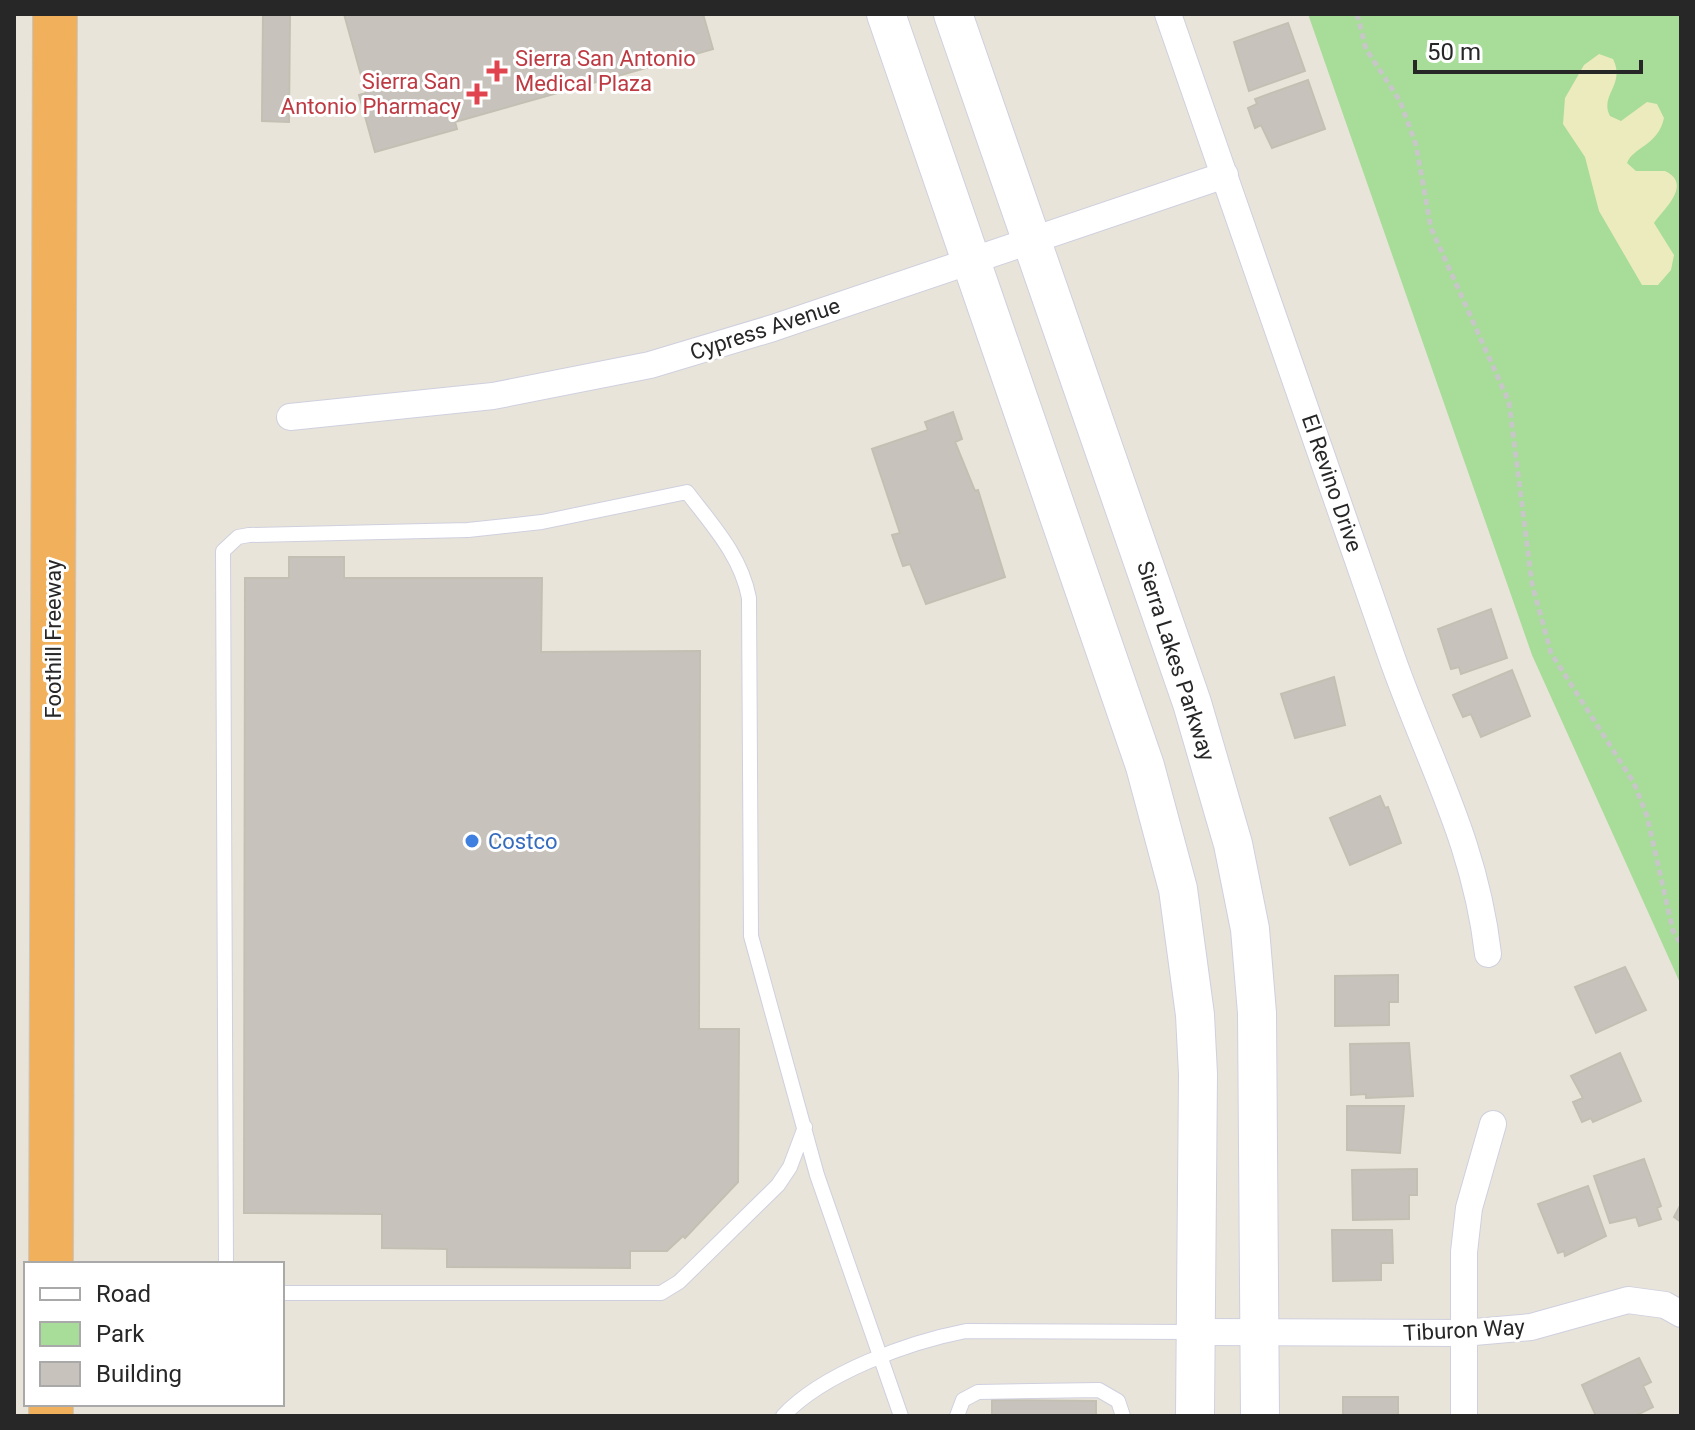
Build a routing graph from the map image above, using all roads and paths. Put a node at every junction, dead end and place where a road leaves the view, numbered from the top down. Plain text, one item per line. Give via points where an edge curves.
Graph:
1 (55, 14) edge
2 (886, 14) edge
3 (953, 14) edge
4 (1168, 14) edge
5 (1357, 14) edge
6 (1225, 175) junction
7 (1032, 238) junction
8 (972, 258) junction
9 (290, 417) dead end
10 (1681, 944) edge
11 (1488, 954) dead end
12 (1493, 1124) dead end
13 (805, 1127) junction
14 (51, 1262) edge
15 (226, 1262) edge
16 (284, 1293) edge
17 (1673, 1310) edge
18 (1196, 1332) junction
19 (1463, 1333) junction
20 (1260, 1334) junction
21 (880, 1358) junction
22 (783, 1416) edge
23 (901, 1416) edge
24 (957, 1416) edge
25 (1123, 1416) edge
26 (1195, 1416) edge
27 (1260, 1416) edge
28 (1464, 1416) edge

1 - 14 highway, Foothill Freeway
2 - 8 street
3 - 7 street, Sierra Lakes Parkway
4 - 6 street, El Revino Drive
5 - 10 path via 1366,49 1400,101 1416,145 1431,228 1509,402 1532,584 1551,653 1634,783 1647,816 1673,931
6 - 7 street, Cypress Avenue
6 - 11 street, El Revino Drive via 1393,660 1456,813 1483,908
7 - 8 street, Cypress Avenue
7 - 20 street, Sierra Lakes Parkway via 1192,703 1233,844 1250,929 1257,1013
8 - 9 street, Cypress Avenue via 650,365 447,403
8 - 18 street via 1145,766 1178,889 1198,1074
12 - 19 street via 1469,1208
13 - 15 lane via 751,936 745,575 687,492 542,522 468,530 238,537 221,560
13 - 16 lane via 778,1185 679,1282 661,1293
13 - 21 lane
17 - 19 street, Tiburon Way via 1628,1300 1531,1327
18 - 20 street
18 - 21 lane via 966,1331
18 - 26 street
19 - 20 street, Tiburon Way
19 - 28 street
20 - 27 street, Sierra Lakes Parkway
21 - 22 lane via 820,1387
21 - 23 lane
24 - 25 lane via 963,1400 978,1392 1099,1390 1118,1401

